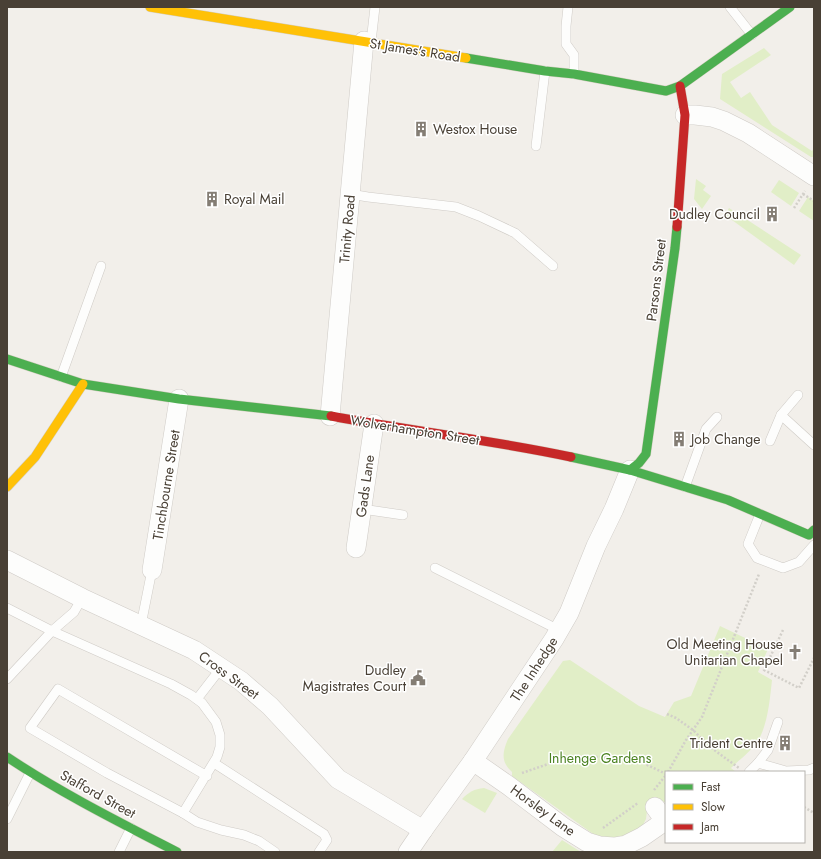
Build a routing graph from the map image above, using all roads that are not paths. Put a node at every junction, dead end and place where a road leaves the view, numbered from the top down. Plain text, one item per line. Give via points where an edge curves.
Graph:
1 (150, 7) edge
2 (375, 7) edge
3 (568, 7) edge
4 (730, 7) edge
5 (790, 7) edge
6 (198, 11) edge
7 (752, 35) junction
8 (368, 42) junction
9 (545, 72) junction
10 (574, 74) junction
11 (680, 86) junction
12 (685, 115) junction
13 (536, 146) dead end
14 (810, 175) edge
15 (350, 194) junction
16 (101, 266) dead end
17 (553, 266) dead end
18 (7, 359) edge
19 (61, 377) junction
20 (83, 384) junction
21 (798, 395) dead end
22 (180, 399) junction
23 (781, 415) junction
24 (330, 416) junction
25 (717, 417) dead end
26 (374, 424) junction
27 (770, 441) dead end
28 (814, 445) edge
29 (630, 470) junction
30 (7, 487) edge
31 (684, 487) junction
32 (362, 509) junction
33 (760, 514) junction
34 (403, 515) dead end
35 (813, 537) edge
36 (356, 548) dead end
37 (7, 560) edge
38 (435, 568) dead end
39 (152, 570) joint
40 (82, 598) junction
41 (7, 608) edge
42 (141, 625) junction
43 (559, 630) junction
44 (52, 631) junction
45 (221, 668) junction
46 (7, 679) edge
47 (197, 699) junction
48 (778, 722) dead end
49 (7, 757) edge
50 (473, 761) junction
51 (758, 762) junction
52 (214, 763) junction
53 (814, 768) edge
54 (750, 771) edge
55 (30, 773) junction
56 (207, 776) junction
57 (656, 808) edge
58 (183, 813) junction
59 (7, 819) edge
60 (131, 828) junction
61 (423, 830) junction
62 (622, 849) edge
63 (119, 852) edge
64 (177, 852) edge
65 (275, 852) edge
66 (319, 852) edge
67 (408, 852) edge

1 - 6 main road, St James's Road
2 - 8 lane
3 - 10 lane via 566,44 574,55
4 - 7 lane
5 - 7 main road
6 - 8 main road, St James's Road
7 - 11 main road
8 - 9 main road, St James's Road
8 - 15 street, Trinity Road
9 - 10 main road, St James's Road
9 - 13 lane
10 - 11 main road, St James's Road via 666,91
11 - 12 main road, Parsons Street
12 - 14 street via 712,117 724,121 748,133
12 - 29 main road, Parsons Street via 674,253 646,454
15 - 17 lane via 456,207 515,233
15 - 24 street, Trinity Road
16 - 19 lane
18 - 19 main road, Wolverhampton Street
19 - 20 main road, Wolverhampton Street
20 - 22 main road, Wolverhampton Street
20 - 30 main road via 35,458
21 - 23 lane
22 - 24 main road, Wolverhampton Street
22 - 39 street, Tinchbourne Street
23 - 27 lane
23 - 28 lane
24 - 26 main road, Wolverhampton Street
25 - 31 lane via 706,429
26 - 29 main road, Wolverhampton Street via 553,453
26 - 32 street, Gads Lane
29 - 31 main road, Wolverhampton Street
29 - 43 street, The Inhedge via 569,613
31 - 33 main road, Wolverhampton Street via 728,500
32 - 34 lane
32 - 36 street, Gads Lane
33 - 35 main road, Wolverhampton Street
33 - 35 lane via 748,544 757,558 784,568 799,562
37 - 40 street, Cross Street
38 - 43 lane
39 - 42 lane
40 - 42 street, Cross Street
40 - 44 lane via 74,612
41 - 44 lane
42 - 45 street, Cross Street via 194,650
43 - 50 street, The Inhedge
44 - 46 lane
44 - 47 lane via 171,684
45 - 47 lane
45 - 61 street, Cross Street via 270,706 338,779
47 - 52 lane via 216,722 220,734 218,757
48 - 51 lane via 768,750
49 - 55 main road, Stafford Street
50 - 61 street, The Inhedge
50 - 62 street, Horsley Lane via 587,842
51 - 53 lane via 786,771
51 - 54 lane
52 - 56 lane
52 - 66 lane via 324,834 327,840
55 - 59 lane
55 - 60 main road, Stafford Street
56 - 58 lane
56 - 58 lane via 58,689 30,728
57 - 62 street, Horsley Lane via 642,837
58 - 65 lane via 197,822 259,841
60 - 63 lane
60 - 64 main road, Stafford Street
61 - 67 street, The Inhedge

